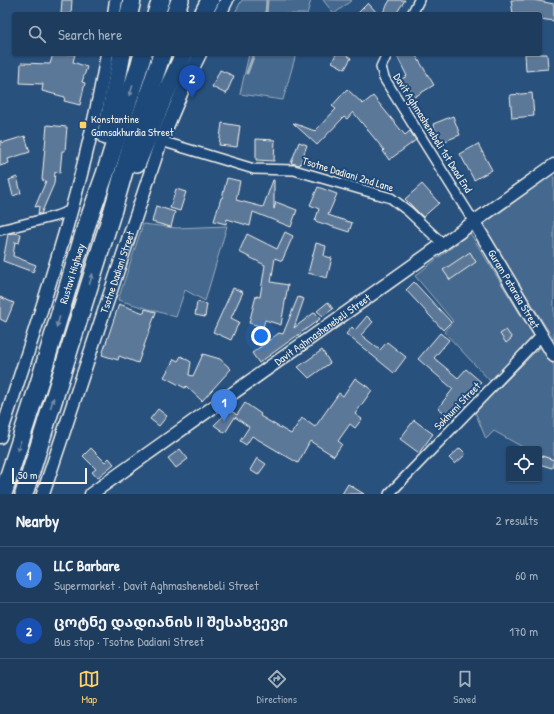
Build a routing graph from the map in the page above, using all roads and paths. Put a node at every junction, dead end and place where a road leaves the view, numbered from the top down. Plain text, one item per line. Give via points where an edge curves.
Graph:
1 (116, 0) edge
2 (132, 0) edge
3 (161, 0) edge
4 (180, 0) edge
5 (210, 0) edge
6 (227, 0) edge
7 (419, 0) edge
8 (114, 12) edge
9 (129, 12) edge
10 (157, 12) edge
11 (176, 12) edge
12 (204, 12) edge
13 (221, 12) edge
14 (413, 12) edge
15 (108, 56) edge
16 (122, 56) edge
17 (142, 56) edge
18 (161, 56) edge
19 (183, 56) edge
20 (199, 56) edge
21 (386, 56) edge
22 (161, 141) junction
23 (554, 165) edge
24 (72, 210) junction
25 (112, 213) junction
26 (474, 222) junction
27 (86, 227) junction
28 (0, 230) edge
29 (443, 244) junction
30 (542, 335) junction
31 (554, 356) edge
32 (0, 437) edge
33 (3, 494) edge
34 (24, 494) edge
35 (43, 494) edge
36 (91, 494) edge
37 (389, 494) edge

1 - 8 street
2 - 9 highway
3 - 10 highway
4 - 11 highway
5 - 12 highway
6 - 13 street
7 - 14 street
15 - 24 street
16 - 27 highway via 116,95
17 -> 27 highway, Rustavi Highway
18 - 25 highway, Rustavi Highway
19 - 25 highway via 131,179
20 - 22 street, Tsotne Dadiani Street
21 - 26 street, Davit Aghmashenebeli 1st Dead End via 381,67 384,78
22 - 29 street, Tsotne Dadiani 2nd Lane via 254,169 294,170 390,198
22 - 35 street, Tsotne Dadiani Street
23 - 26 street, Davit Aghmashenebeli Street
24 - 28 street
24 - 32 street
34 -> 25 highway, Rustavi Highway
26 - 29 street, Davit Aghmashenebeli Street
26 - 30 street, Guram Pataraia Street
27 -> 33 highway, Rustavi Highway
29 - 36 street, Davit Aghmashenebeli Street
30 - 31 street, Guram Pataraia Street
30 - 37 street, Sokhumi Street

